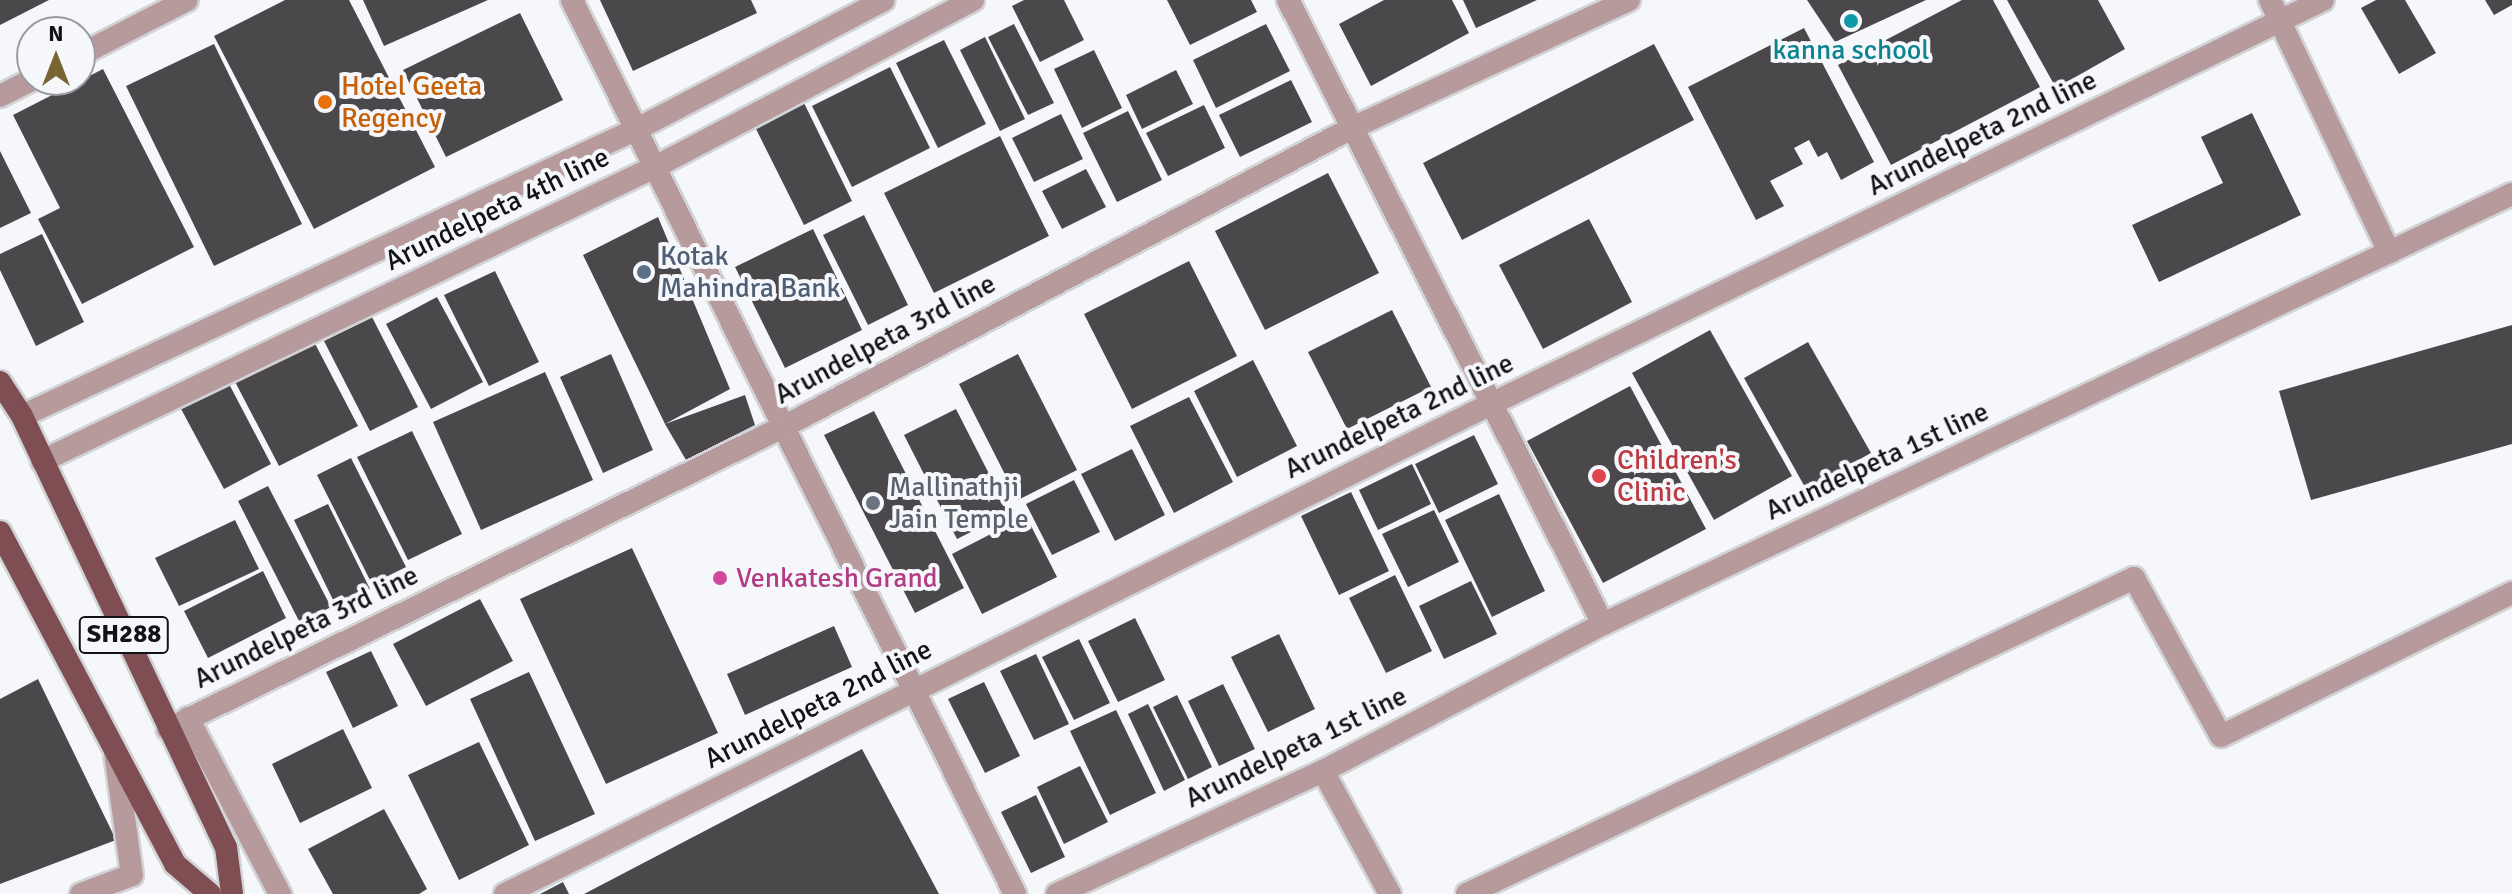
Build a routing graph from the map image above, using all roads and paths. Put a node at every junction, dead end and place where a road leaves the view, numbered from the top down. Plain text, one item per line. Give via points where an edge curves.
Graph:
1 (187, 0) edge
2 (572, 0) edge
3 (884, 0) edge
4 (973, 0) edge
5 (1288, 0) edge
6 (1629, 0) edge
7 (2270, 0) edge
8 (2323, 0) edge
9 (2281, 22) junction
10 (96, 47) edge
11 (639, 128) junction
12 (1352, 128) junction
13 (657, 166) junction
14 (2512, 194) edge
15 (2389, 252) junction
16 (0, 382) edge
17 (1489, 405) junction
18 (22, 416) junction
19 (785, 426) junction
20 (42, 461) junction
21 (0, 532) edge
22 (2512, 593) edge
23 (1603, 624) junction
24 (917, 688) junction
25 (178, 724) junction
26 (114, 749) junction
27 (1323, 771) junction
28 (137, 885) edge
29 (81, 894) edge
30 (210, 894) edge
31 (232, 894) edge
32 (280, 894) edge
33 (505, 894) edge
34 (1015, 894) edge
35 (1057, 894) edge
36 (1390, 894) edge
37 (1467, 894) edge

1 - 10 street
2 - 11 street
3 - 11 street, Arundelpeta 4th line
4 - 13 street, Arundelpeta 4th line
5 - 12 street
6 - 12 street, Arundelpeta 3rd line
7 - 9 street
8 - 9 street, Arundelpeta 2nd line
9 - 15 street
9 - 17 street, Arundelpeta 2nd line
11 - 13 street
11 - 18 street, Arundelpeta 4th line
12 - 17 street
12 - 19 street, Arundelpeta 3rd line
13 - 19 street
13 - 20 street, Arundelpeta 4th line
14 - 15 street, Arundelpeta 1st line
15 - 23 street, Arundelpeta 1st line
16 - 18 main road, SH288
17 - 23 street
17 - 24 street, Arundelpeta 2nd line
18 - 20 main road, SH288
19 - 24 street
19 - 25 street, Arundelpeta 3rd line
20 - 25 main road, SH288
21 - 26 main road, SH288
22 - 37 street via 2221,736 2134,578
23 - 27 street, Arundelpeta 1st line
24 - 33 street, Arundelpeta 2nd line
24 - 34 street
25 - 31 main road, SH288 via 226,847
25 - 32 street
26 - 28 street
26 - 30 main road, SH288 via 175,864
27 - 35 street, Arundelpeta 1st line
27 - 36 street
28 - 29 street

